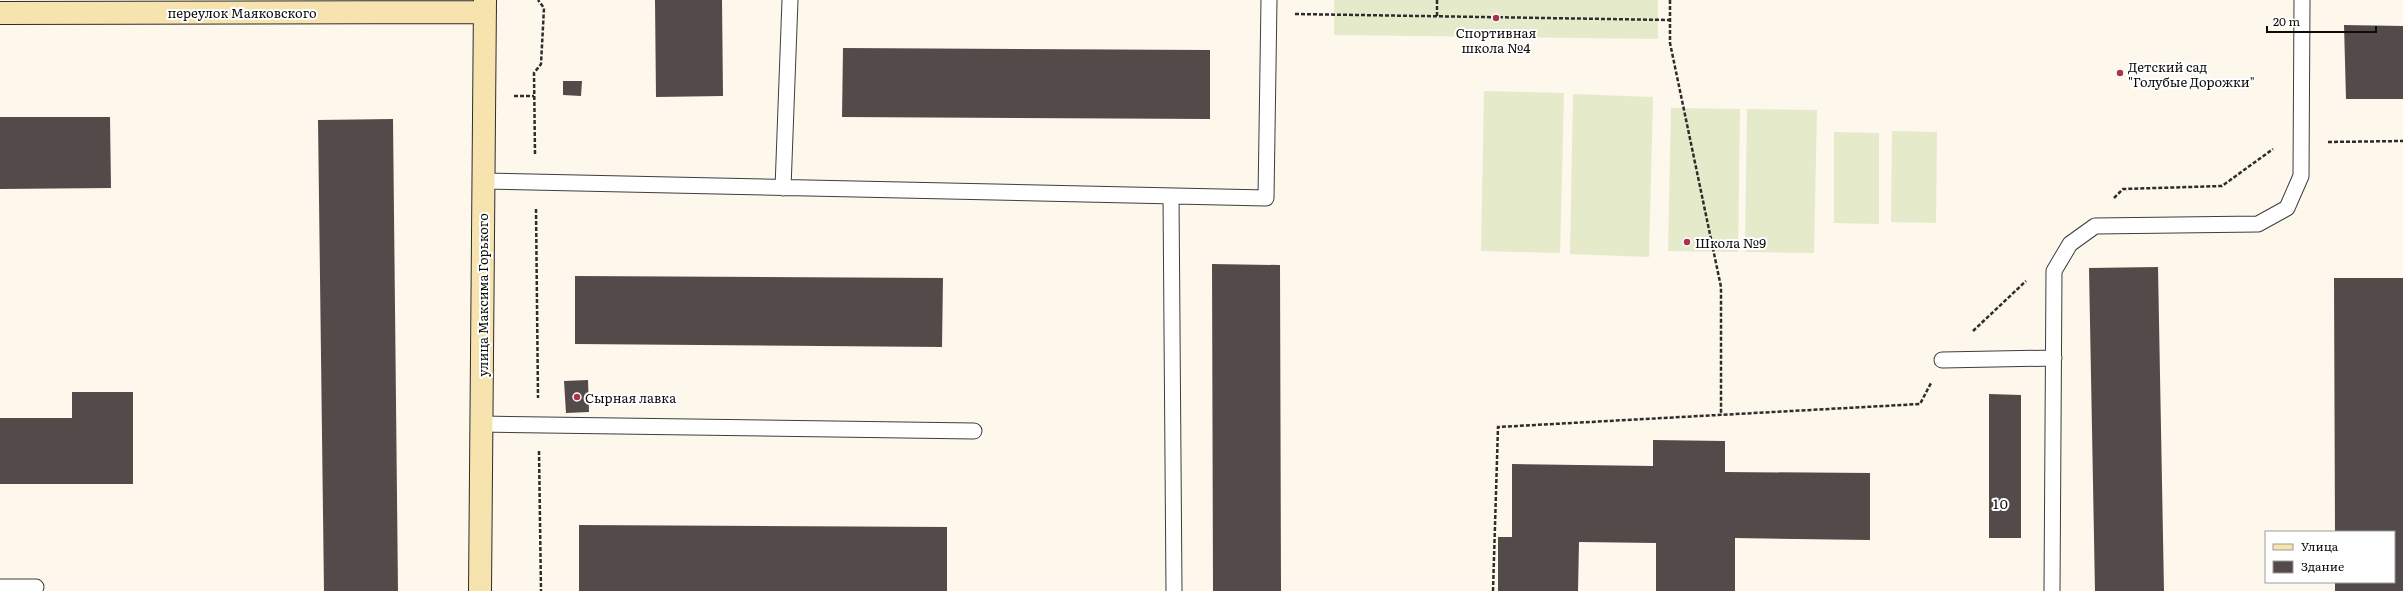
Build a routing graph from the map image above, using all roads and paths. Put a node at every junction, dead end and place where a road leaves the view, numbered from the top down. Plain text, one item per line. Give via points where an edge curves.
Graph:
1 (538, 0) edge
2 (790, 0) edge
3 (1436, 0) edge
4 (1670, 0) edge
5 (2302, 0) edge
6 (485, 6) edge
7 (1269, 7) edge
8 (0, 13) edge
9 (1437, 16) junction
10 (1670, 20) junction
11 (483, 181) junction
12 (535, 182) junction
13 (783, 188) junction
14 (1171, 196) junction
15 (2054, 358) junction
16 (1942, 360) joint
17 (1720, 415) junction
18 (481, 424) junction
19 (539, 424) junction
20 (974, 431) dead end
21 (0, 587) edge
22 (36, 587) dead end
23 (480, 591) edge
24 (541, 591) edge
25 (1174, 591) edge
26 (1493, 591) edge
27 (2052, 591) edge

1 - 12 path via 544,8 541,64 534,73
2 - 13 lane
3 - 9 path
4 - 10 path
5 - 15 lane via 2302,176 2287,208 2258,224 2095,226 2070,244 2054,271
6 - 8 street, переулок Маяковского
6 - 11 street, улица Максима Горького
7 - 9 path
7 - 14 lane via 1266,198
9 - 10 path
10 - 17 path via 1670,43 1721,287
11 - 12 lane
11 - 18 street, улица Максима Горького
12 - 13 lane
12 - 19 path
13 - 14 lane
14 - 25 lane
15 - 16 lane
15 - 27 lane
16 - 17 path via 1920,404
17 - 26 path via 1498,427
18 - 19 lane
18 - 23 street, улица Максима Горького
19 - 20 lane
19 - 24 path
21 - 22 lane

